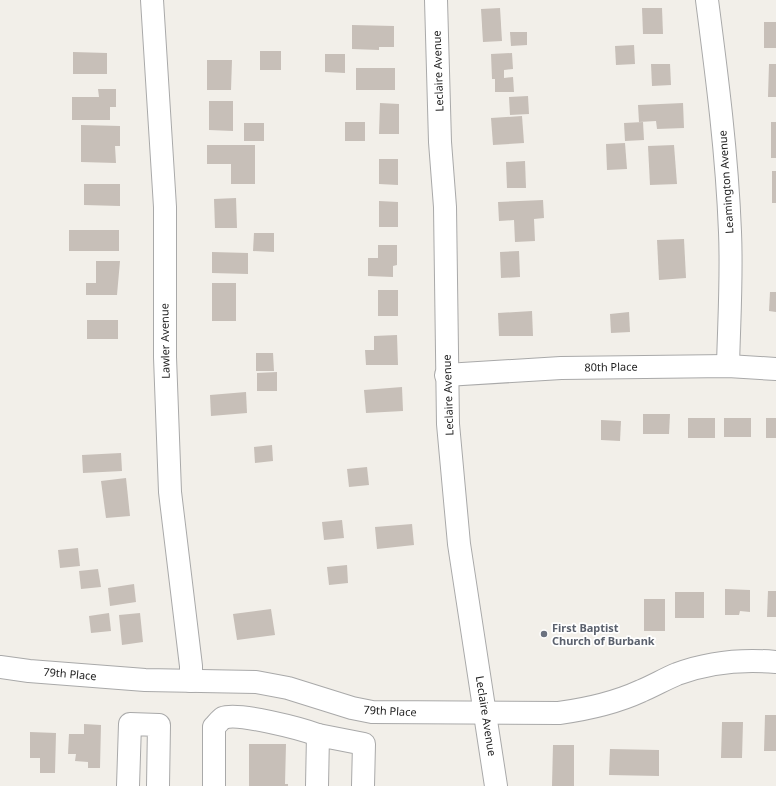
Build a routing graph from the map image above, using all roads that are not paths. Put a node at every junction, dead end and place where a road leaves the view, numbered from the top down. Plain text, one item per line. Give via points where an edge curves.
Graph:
1 (152, 0) edge
2 (436, 0) edge
3 (707, 0) edge
4 (728, 366) junction
5 (776, 369) edge
6 (446, 375) junction
7 (776, 662) edge
8 (0, 667) edge
9 (191, 681) junction
10 (486, 712) junction
11 (318, 736) junction
12 (128, 786) edge
13 (158, 786) edge
14 (214, 786) edge
15 (317, 786) edge
16 (363, 786) edge
17 (496, 786) edge

1 - 9 street, Lawler Avenue via 165,207 165,357 170,492
2 - 6 street, Leclaire Avenue via 440,142 445,207
3 - 4 street, Leamington Avenue via 721,110 730,234
4 - 5 street, 80th Place
4 - 6 street, 80th Place via 561,368
6 - 10 street, Leclaire Avenue via 459,544
7 - 10 street, 79th Place via 735,661 690,670 640,692 589,709 559,713
8 - 9 street, 79th Place via 96,677
9 - 10 street, 79th Place via 271,684 372,712
10 - 17 street, Leclaire Avenue
11 - 14 street via 258,720 223,718 214,727
11 - 15 street
11 - 16 street via 364,744
12 - 13 street via 130,724 159,725

